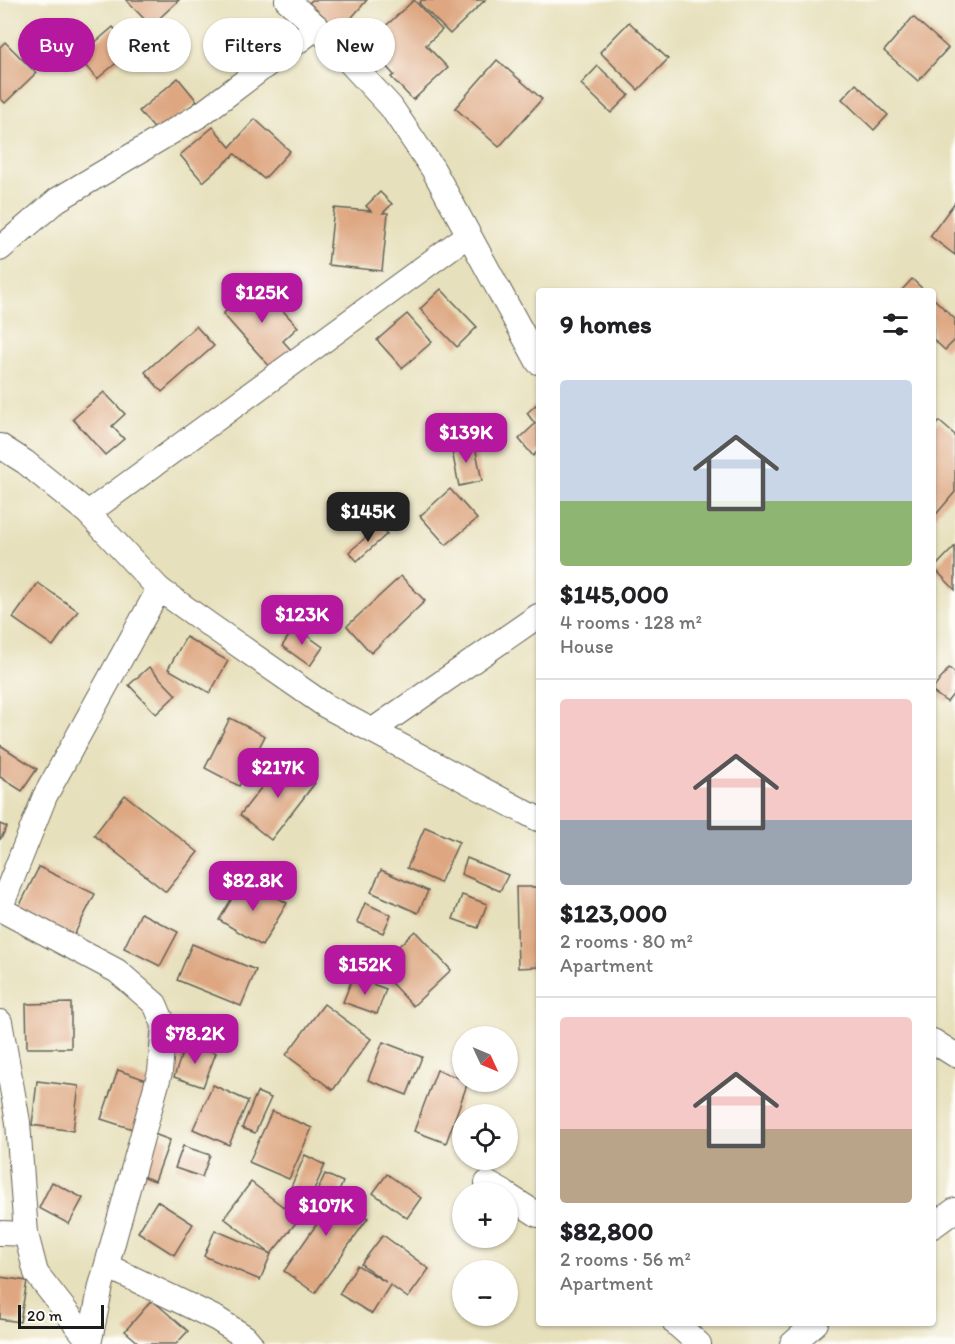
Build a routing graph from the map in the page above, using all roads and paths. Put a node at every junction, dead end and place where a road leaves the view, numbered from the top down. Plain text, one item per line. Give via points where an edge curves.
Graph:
1 (287, 0) edge
2 (315, 25) edge
3 (315, 29) edge
4 (358, 72) edge
5 (468, 235) junction
6 (0, 249) edge
7 (536, 358) edge
8 (0, 446) edge
9 (88, 513) junction
10 (159, 589) junction
11 (536, 617) edge
12 (373, 730) junction
13 (536, 818) edge
14 (0, 1022) edge
15 (936, 1043) edge
16 (955, 1055) edge
17 (518, 1202) edge
18 (955, 1210) edge
19 (536, 1214) edge
20 (936, 1224) edge
21 (0, 1233) edge
22 (26, 1234) junction
23 (107, 1266) junction
24 (678, 1326) edge
25 (813, 1326) edge
26 (89, 1343) edge
27 (251, 1344) edge
28 (699, 1344) edge
29 (792, 1344) edge

1 - 2 street
3 - 6 street via 200,115 57,200
4 - 5 street via 391,108 433,170
5 - 7 street
5 - 9 street
8 - 9 street
9 - 10 street
10 - 12 street via 326,706
10 - 23 street via 45,796 0,909 117,971 155,1004 165,1025 160,1072
11 - 12 street
12 - 13 street
14 - 22 street via 18,1122
15 - 16 street
17 - 19 street
18 - 20 street
21 - 22 street
22 - 26 street via 36,1273
23 - 26 street
23 - 27 street via 217,1319
24 - 28 street
25 - 29 street

